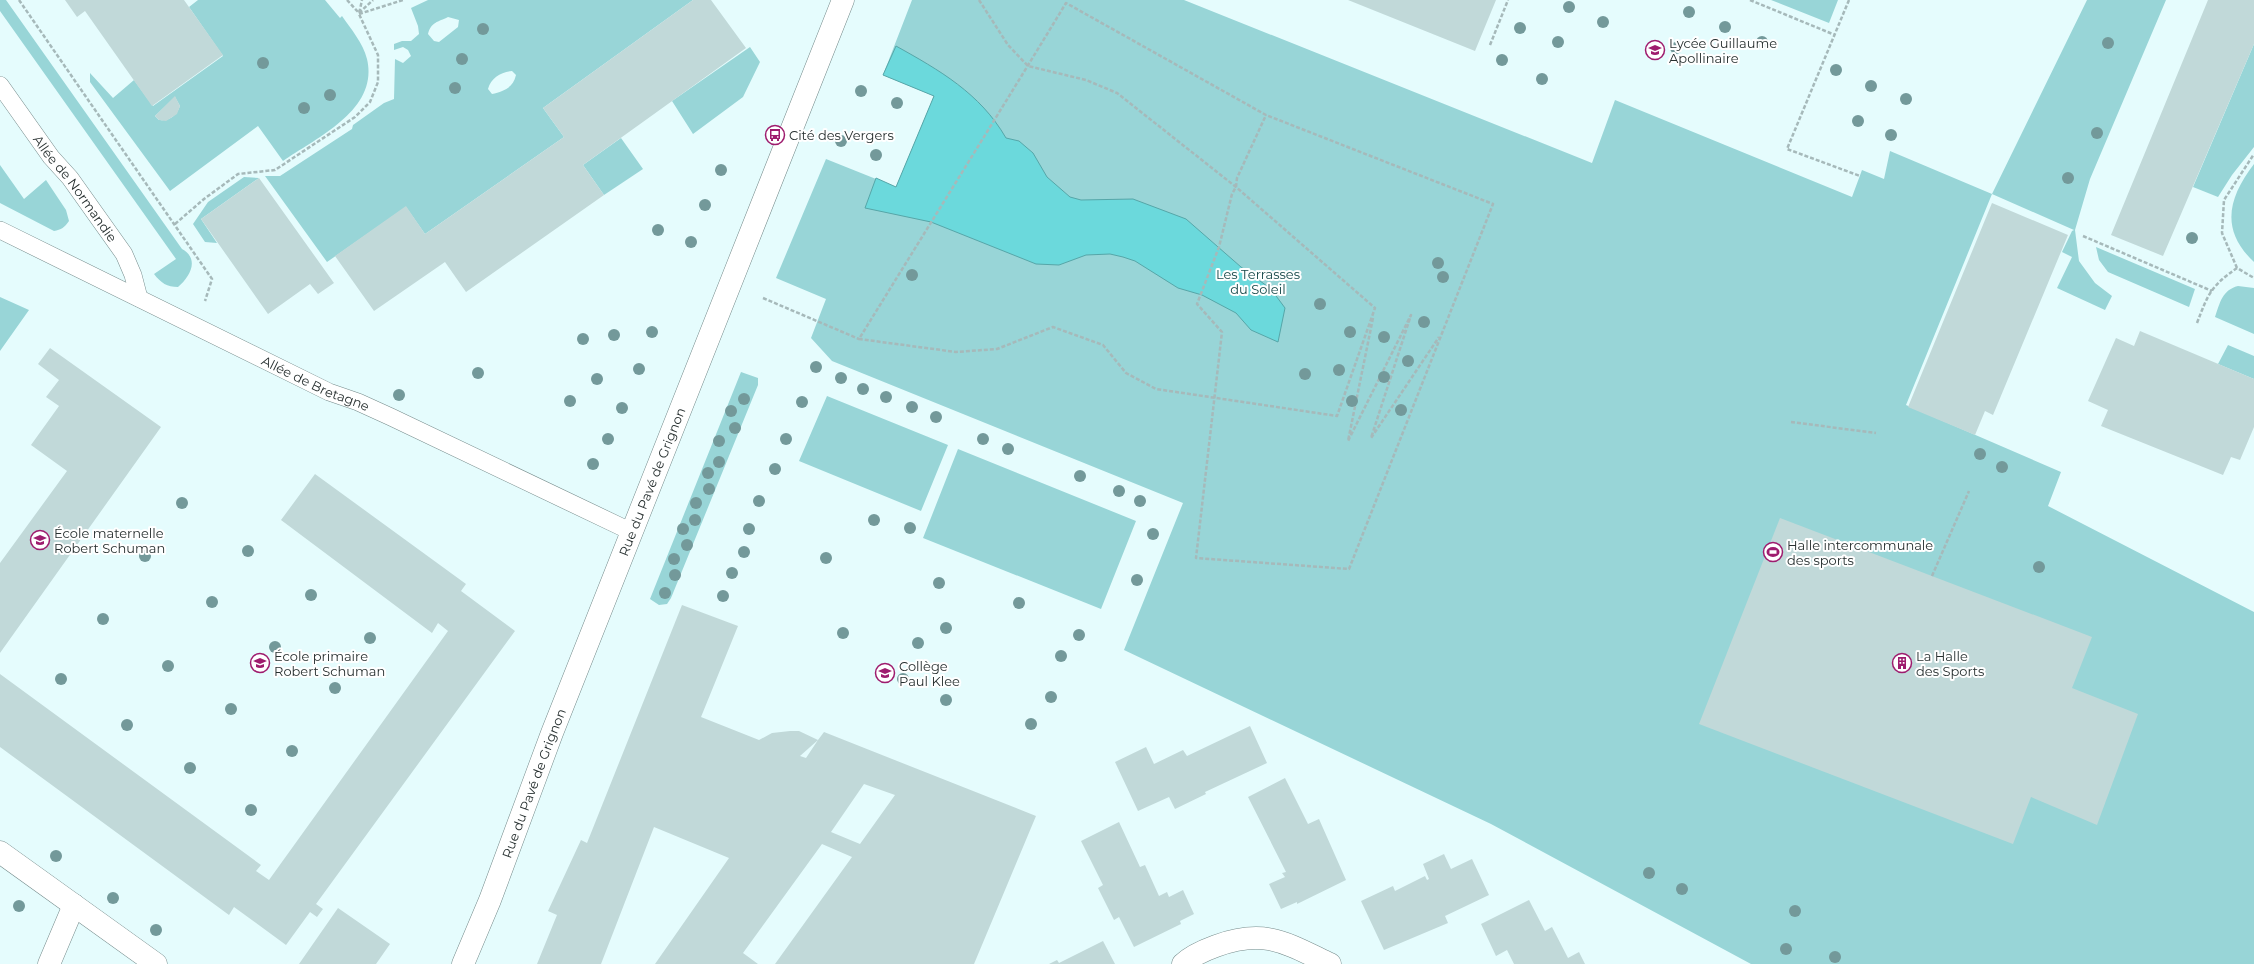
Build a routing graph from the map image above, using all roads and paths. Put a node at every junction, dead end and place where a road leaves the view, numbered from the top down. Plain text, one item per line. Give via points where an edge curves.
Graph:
1 (20, 0) edge
2 (347, 0) edge
3 (362, 0) edge
4 (373, 0) edge
5 (403, 0) edge
6 (843, 0) edge
7 (979, 0) edge
8 (1508, 0) edge
9 (1750, 0) edge
10 (1849, 0) edge
11 (359, 14) junction
12 (1835, 35) junction
13 (1490, 45) dead end
14 (1028, 66) junction
15 (0, 85) edge
16 (1266, 115) junction
17 (2254, 154) edge
18 (1860, 176) dead end
19 (1236, 187) junction
20 (175, 224) junction
21 (0, 230) edge
22 (2084, 236) dead end
23 (2237, 268) junction
24 (2254, 278) edge
25 (2212, 291) junction
26 (139, 298) junction
27 (763, 298) dead end
28 (1375, 308) junction
29 (2198, 323) dead end
30 (200, 328) junction
31 (1443, 332) junction
32 (859, 339) junction
33 (1214, 398) junction
34 (1791, 422) dead end
35 (1876, 433) dead end
36 (1969, 491) dead end
37 (632, 532) junction
38 (1932, 576) dead end
39 (0, 852) edge
40 (74, 905) junction
41 (50, 964) edge
42 (156, 964) edge
43 (463, 964) edge
44 (1183, 964) edge
45 (1330, 964) edge

1 - 20 path
2 - 11 path
3 - 11 path
4 - 11 path
5 - 11 path
6 - 37 street, Rue du Pavé de Grignon
7 - 14 path via 1008,45
8 - 13 path
9 - 12 path
10 - 12 path
11 - 20 path via 378,55 378,82 370,102 355,117 275,170 238,174
12 - 18 path via 1787,149
14 - 16 path via 1066,3
14 - 19 path via 1086,80 1118,93
14 - 32 path
15 - 26 lane, Allée de Normandie via 124,254
16 - 19 path via 1237,178
16 - 31 path via 1493,204
17 - 23 path via 2224,200 2222,233
19 - 28 path
19 - 33 path via 1219,247 1197,304 1222,332
20 - 30 path via 212,278
21 - 26 lane, Allée de Bretagne
22 - 25 path
23 - 24 path
23 - 25 path
25 - 29 path via 2208,294
26 - 30 lane, Allée de Bretagne
27 - 32 path
28 - 31 path via 1348,441 1411,315 1371,438
28 - 33 path via 1337,416
30 - 37 lane, Allée de Bretagne via 329,392 391,417
31 - 33 path via 1349,569 1196,558
32 - 33 path via 956,352 997,349 1053,327 1103,345 1126,373 1156,389
34 - 35 path
36 - 38 path
37 - 43 street, Rue du Pavé de Grignon
39 - 40 street
40 - 41 street
40 - 42 street
44 - 45 street via 1208,949 1232,940 1252,937 1290,944

